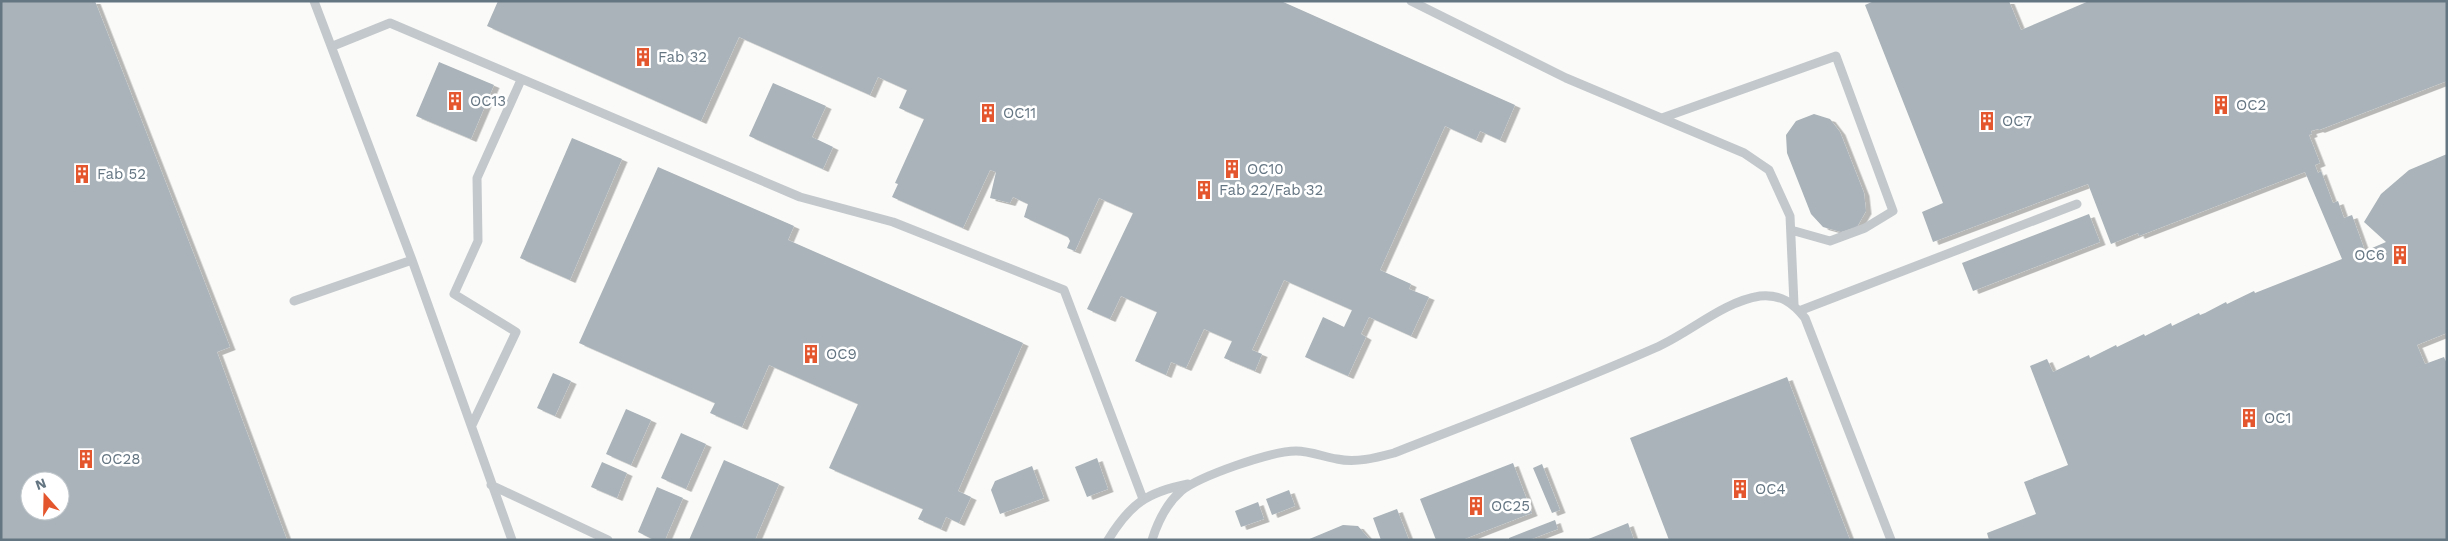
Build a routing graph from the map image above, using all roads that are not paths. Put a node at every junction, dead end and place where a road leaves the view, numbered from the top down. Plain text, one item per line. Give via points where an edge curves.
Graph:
1 (314, 1) edge
2 (1411, 1) edge
3 (333, 46) junction
4 (521, 80) junction
5 (1662, 118) junction
6 (2076, 204) dead end
7 (1791, 230) junction
8 (412, 260) junction
9 (294, 301) dead end
10 (1797, 307) junction
11 (472, 425) junction
12 (1200, 481) junction
13 (491, 485) junction
14 (1142, 499) junction
15 (512, 540) edge
16 (608, 540) edge
17 (1108, 540) edge
18 (1152, 540) edge
19 (1891, 540) edge

1 - 3 lane
2 - 5 lane via 1499,47
3 - 4 lane via 390,23
3 - 8 lane
4 - 11 lane via 477,178 478,241 454,294 516,332
4 - 14 lane via 800,197 893,222 1064,290
5 - 7 lane via 1744,153 1769,170 1790,216
5 - 7 lane via 1836,56 1893,212 1865,228 1830,240
6 - 10 lane
7 - 10 lane
8 - 9 lane
8 - 11 lane
10 - 12 lane via 1778,297 1761,296 1741,301 1656,348 1394,453 1357,461 1298,451 1281,452
10 - 19 lane via 1806,318
11 - 13 lane
12 - 14 lane
12 - 18 lane via 1182,490 1169,503
13 - 15 lane
13 - 16 lane
14 - 17 lane via 1121,518

